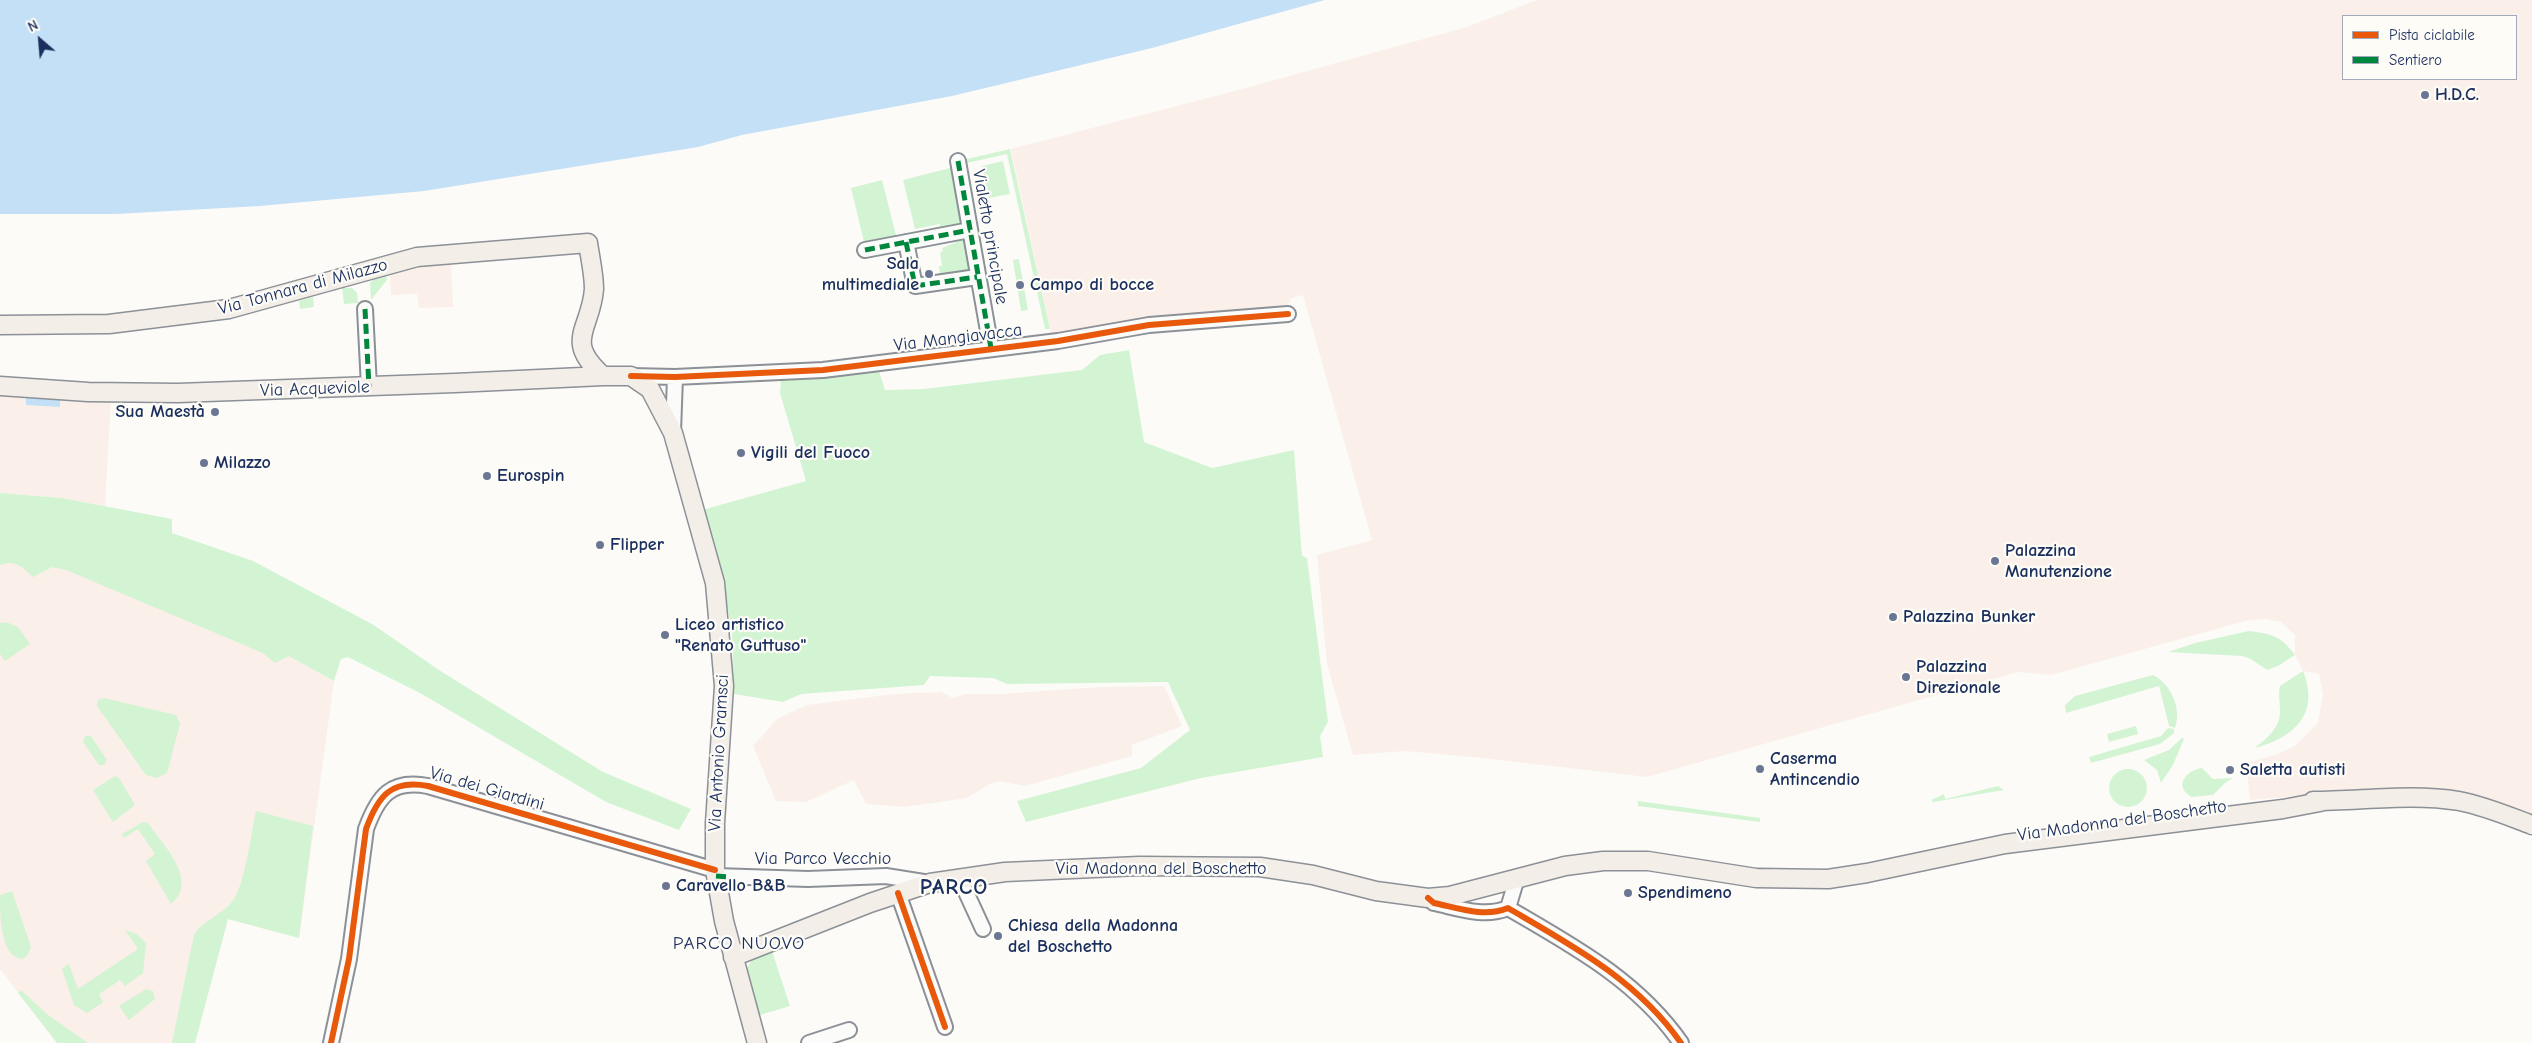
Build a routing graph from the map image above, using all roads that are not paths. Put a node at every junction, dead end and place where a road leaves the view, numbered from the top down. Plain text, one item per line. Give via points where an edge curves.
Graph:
1 (958, 162) dead end
2 (970, 230) junction
3 (906, 242) junction
4 (865, 250) dead end
5 (978, 277) junction
6 (365, 309) dead end
7 (1288, 314) dead end
8 (0, 325) edge
9 (991, 348) junction
10 (603, 376) junction
11 (631, 376) junction
12 (675, 377) junction
13 (0, 386) edge
14 (369, 387) junction
15 (673, 433) junction
16 (2532, 826) edge
17 (720, 874) junction
18 (1517, 878) junction
19 (960, 879) junction
20 (930, 883) junction
21 (898, 893) junction
22 (1428, 898) junction
23 (1508, 908) junction
24 (983, 929) dead end
25 (733, 957) junction
26 (945, 1027) dead end
27 (848, 1030) dead end
28 (331, 1043) edge
29 (757, 1043) edge
30 (809, 1043) edge
31 (1681, 1043) edge

1 - 2 street, Vialetto principale
2 - 3 street
2 - 5 street, Vialetto principale
3 - 4 street
3 - 5 street via 915,286
5 - 9 street, Vialetto principale
6 - 14 street
7 - 9 street, Via Mangiavacca via 1149,325 1097,336
8 - 10 main road, Via Tonnara di Milazzo via 108,324 229,309 416,257 588,243 594,289 582,348 586,360
9 - 12 street, Via Mangiavacca via 823,370
10 - 11 main road, Via Acqueviole
10 - 14 main road, Via Acqueviole
11 - 12 street, Via Mangiavacca
11 - 15 main road, Via Antonio Gramsci via 650,389
12 - 15 street, Via Antonio Gramsci
13 - 14 main road, Via Acqueviole via 120,393
15 - 17 main road, Via Antonio Gramsci via 714,582 721,632 724,686 715,823
16 - 18 main road, Via Madonna del Boschetto via 2480,806 2457,801 2427,798 2325,801 2020,842 1828,879 1756,878 1628,860 1565,866
17 - 20 street, Via Parco Vecchio via 808,879 886,876
17 - 25 main road, Via Antonio Gramsci via 721,909
17 - 28 street, Via dei Giardini via 428,786 412,783 396,786 372,811 366,829 350,959
18 - 22 main road, Via Madonna del Boschetto via 1450,896
18 - 23 street
19 - 20 main road, Via Madonna del Boschetto
19 - 22 main road, Via Madonna del Boschetto via 1042,870 1242,866 1286,870 1376,891
19 - 24 street
20 - 21 main road, Via Madonna del Boschetto
21 - 25 main road, Via Madonna del Boschetto
21 - 26 street
22 - 23 street via 1434,904 1482,913 1496,913
23 - 31 street via 1598,962 1643,997
25 - 29 main road, Via Antonio Gramsci
27 - 30 street

